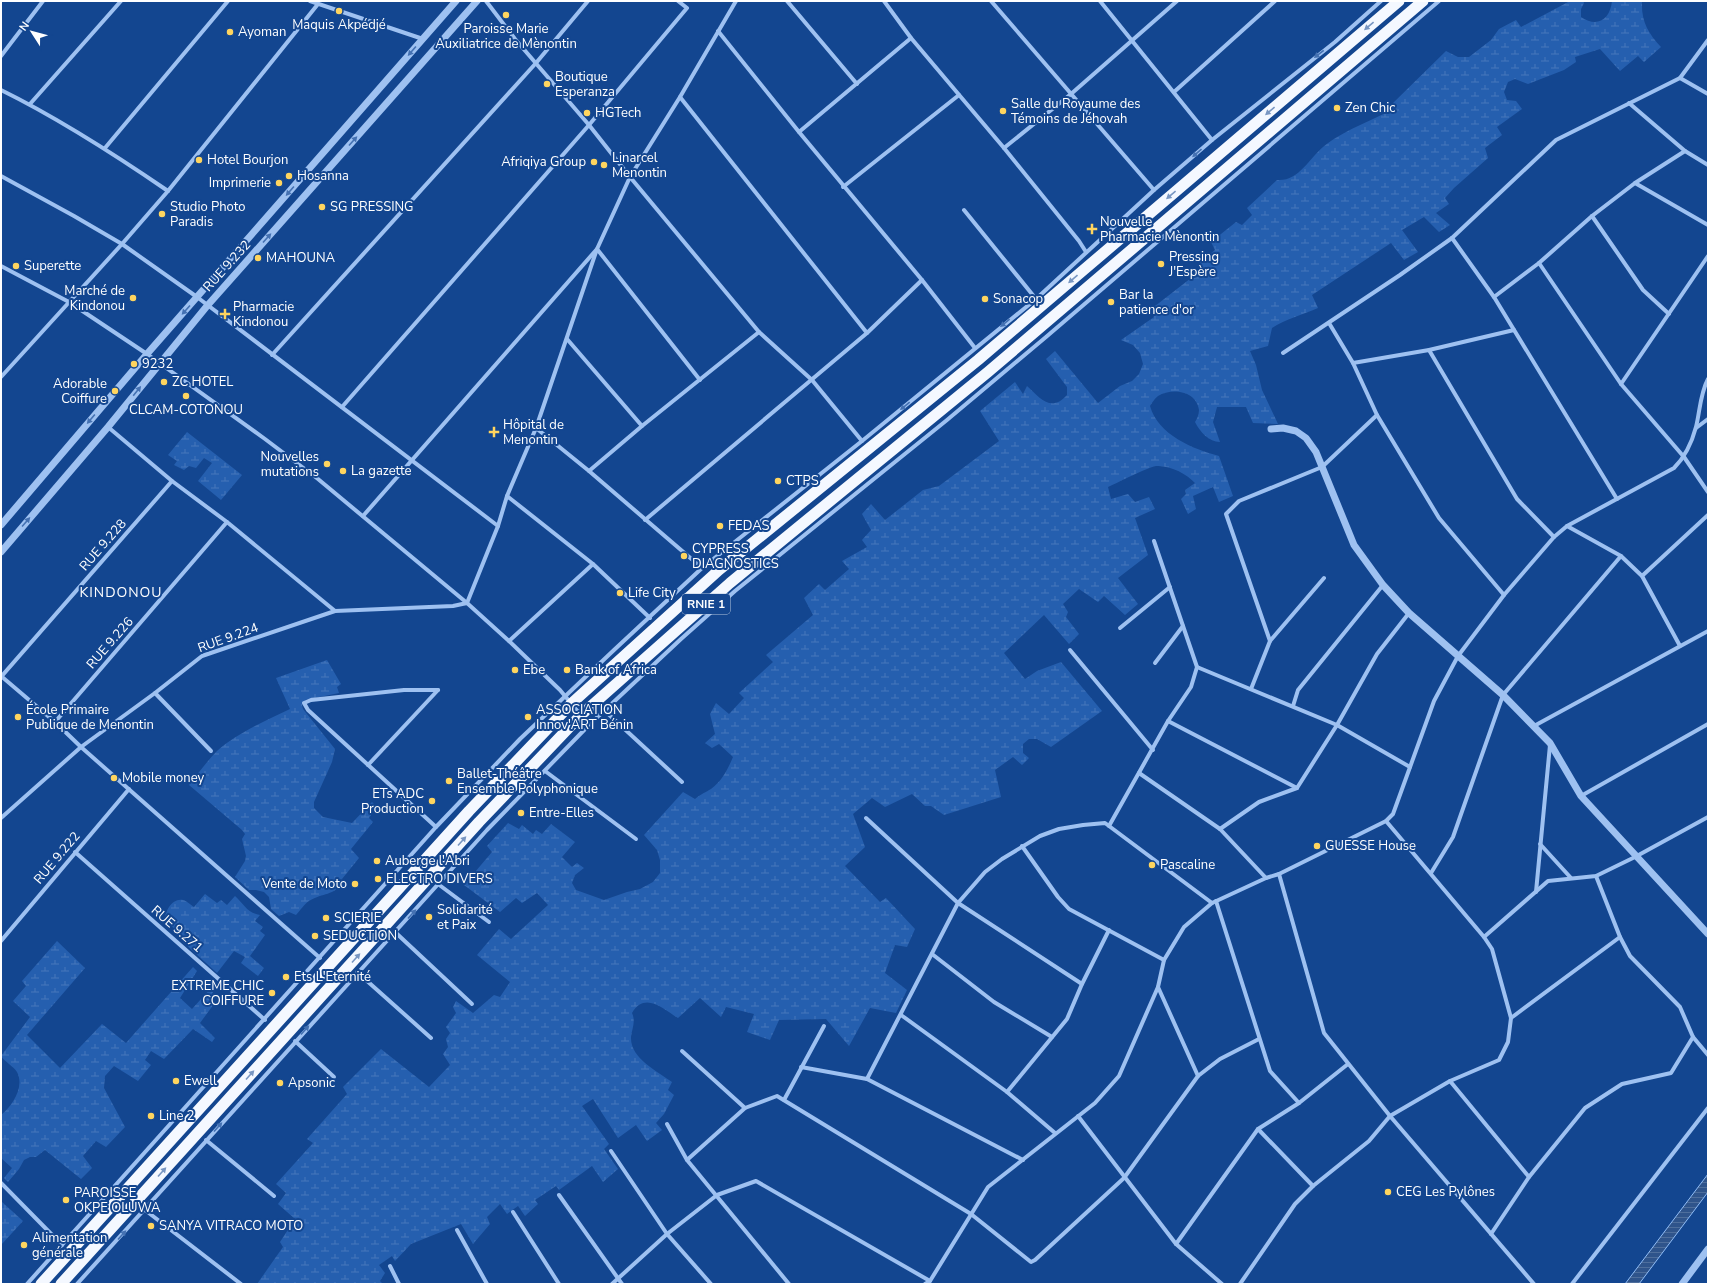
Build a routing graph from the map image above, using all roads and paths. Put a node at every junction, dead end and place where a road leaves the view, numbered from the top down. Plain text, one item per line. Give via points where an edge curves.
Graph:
1 (43, 1) edge
2 (121, 1) edge
3 (228, 1) edge
4 (310, 1) edge
5 (456, 1) edge
6 (477, 1) edge
7 (486, 1) edge
8 (588, 1) edge
9 (678, 1) edge
10 (736, 1) edge
11 (787, 1) edge
12 (884, 1) edge
13 (991, 1) edge
14 (1100, 1) edge
15 (1177, 1) edge
16 (1275, 1) edge
17 (1381, 1) edge
18 (1399, 1) edge
19 (1423, 1) edge
20 (1439, 1) edge
21 (318, 4) junction
22 (718, 31) junction
23 (911, 38) junction
24 (423, 39) junction
25 (1132, 40) junction
26 (1708, 40) edge
27 (1, 56) edge
28 (536, 63) junction
29 (1680, 78) junction
30 (858, 84) junction
31 (1, 90) edge
32 (1174, 92) junction
33 (1071, 94) junction
34 (1708, 94) edge
35 (960, 95) junction
36 (680, 97) junction
37 (1629, 103) junction
38 (30, 104) junction
39 (589, 125) junction
40 (798, 132) junction
41 (1212, 140) junction
42 (105, 148) junction
43 (1004, 148) junction
44 (1685, 151) junction
45 (1708, 165) edge
46 (1, 176) edge
47 (630, 177) junction
48 (1635, 183) junction
49 (843, 187) junction
50 (1154, 190) junction
51 (168, 191) junction
52 (964, 210) dead end
53 (1592, 216) junction
54 (1708, 226) edge
55 (1452, 238) junction
56 (122, 244) junction
57 (597, 249) junction
58 (1086, 252) junction
59 (1708, 256) edge
60 (1539, 263) junction
61 (1, 266) edge
62 (922, 280) junction
63 (197, 297) junction
64 (1494, 297) junction
65 (1036, 299) junction
66 (69, 302) junction
67 (207, 306) junction
68 (1669, 314) junction
69 (1329, 322) junction
70 (1514, 330) junction
71 (759, 332) junction
72 (867, 333) junction
73 (567, 339) junction
74 (975, 348) junction
75 (1429, 350) junction
76 (1283, 353) dead end
77 (147, 354) junction
78 (272, 355) junction
79 (160, 363) junction
80 (1353, 363) junction
81 (2, 375) edge
82 (700, 380) junction
83 (812, 380) junction
84 (1708, 380) edge
85 (1621, 384) junction
86 (342, 408) junction
87 (1377, 415) junction
88 (1708, 419) edge
89 (642, 426) junction
90 (108, 427) junction
91 (536, 428) junction
92 (1271, 429) dead end
93 (1696, 429) junction
94 (862, 441) junction
95 (1684, 457) junction
96 (412, 460) junction
97 (1322, 467) junction
98 (589, 471) junction
99 (172, 481) junction
100 (1708, 492) edge
101 (507, 496) junction
102 (1617, 499) junction
103 (1708, 515) edge
104 (363, 516) junction
105 (645, 520) junction
106 (227, 522) junction
107 (1, 525) edge
108 (498, 526) junction
109 (1567, 526) junction
110 (1554, 537) junction
111 (1154, 541) dead end
112 (1, 552) edge
113 (1621, 556) junction
114 (593, 564) junction
115 (702, 568) junction
116 (1642, 576) junction
117 (1324, 578) dead end
118 (1382, 585) junction
119 (1170, 587) junction
120 (1504, 595) junction
121 (467, 603) junction
122 (335, 611) junction
123 (1409, 613) junction
124 (650, 618) junction
125 (1183, 626) junction
126 (1120, 628) dead end
127 (1708, 631) edge
128 (509, 640) junction
129 (1270, 641) junction
130 (1680, 646) junction
131 (1070, 650) dead end
132 (1458, 656) junction
133 (1155, 663) dead end
134 (1197, 667) junction
135 (1, 676) edge
136 (1251, 689) junction
137 (155, 693) junction
138 (1503, 695) junction
139 (569, 700) junction
140 (1293, 706) junction
141 (605, 711) junction
142 (581, 715) junction
143 (1168, 721) junction
144 (55, 722) junction
145 (1708, 724) edge
146 (589, 725) junction
147 (1337, 725) junction
148 (1534, 726) junction
149 (1550, 743) junction
150 (81, 747) junction
151 (1153, 750) junction
152 (211, 751) dead end
153 (368, 765) junction
154 (1410, 768) junction
155 (545, 771) junction
156 (1139, 772) junction
157 (682, 782) dead end
158 (1297, 788) junction
159 (129, 789) junction
160 (1581, 796) junction
161 (1708, 817) edge
162 (1, 818) edge
163 (866, 818) dead end
164 (1386, 821) junction
165 (1109, 826) junction
166 (436, 827) junction
167 (1220, 829) junction
168 (636, 839) dead end
169 (1540, 844) junction
170 (1022, 846) junction
171 (76, 852) junction
172 (1635, 857) junction
173 (1431, 873) junction
174 (1279, 874) junction
175 (1596, 876) junction
176 (1266, 878) junction
177 (1571, 878) junction
178 (438, 884) junction
179 (1536, 892) junction
180 (1214, 902) junction
181 (958, 903) junction
182 (490, 922) dead end
183 (1109, 930) junction
184 (395, 932) junction
185 (1708, 934) edge
186 (1484, 937) junction
187 (1620, 937) junction
188 (1, 941) edge
189 (932, 954) junction
190 (320, 958) junction
191 (1164, 960) junction
192 (357, 972) junction
193 (1082, 984) junction
194 (1158, 987) junction
195 (472, 1004) dead end
196 (901, 1015) junction
197 (1511, 1018) junction
198 (265, 1020) junction
199 (824, 1026) dead end
200 (1052, 1036) junction
201 (1693, 1037) junction
202 (432, 1038) dead end
203 (1259, 1039) junction
204 (295, 1041) junction
205 (682, 1051) dead end
206 (1708, 1055) edge
207 (1348, 1064) junction
208 (801, 1067) junction
209 (1198, 1076) junction
210 (334, 1077) dead end
211 (867, 1080) junction
212 (1450, 1082) junction
213 (1007, 1092) junction
214 (784, 1100) junction
215 (1299, 1103) junction
216 (745, 1108) junction
217 (1708, 1108) edge
218 (1078, 1116) junction
219 (1390, 1116) junction
220 (667, 1124) dead end
221 (1258, 1129) junction
222 (1055, 1133) junction
223 (206, 1140) junction
224 (612, 1151) dead end
225 (687, 1160) junction
226 (1023, 1160) junction
227 (1529, 1177) junction
228 (1124, 1178) junction
229 (1, 1183) edge
230 (1313, 1186) junction
231 (559, 1195) dead end
232 (717, 1195) junction
233 (274, 1196) dead end
234 (145, 1210) junction
235 (513, 1212) dead end
236 (971, 1214) junction
237 (457, 1230) dead end
238 (667, 1234) junction
239 (1491, 1234) junction
240 (62, 1244) junction
241 (1176, 1244) junction
242 (1708, 1250) edge
243 (390, 1266) dead end
244 (618, 1279) junction
245 (930, 1281) junction
246 (80, 1283) edge
247 (27, 1284) edge
248 (41, 1284) edge
249 (61, 1284) edge
250 (242, 1284) edge
251 (399, 1284) edge
252 (487, 1284) edge
253 (559, 1284) edge
254 (612, 1284) edge
255 (622, 1284) edge
256 (711, 1284) edge
257 (789, 1284) edge
258 (925, 1284) edge
259 (1222, 1284) edge
260 (1240, 1284) edge
261 (1534, 1284) edge
262 (1572, 1284) edge
263 (1682, 1284) edge

1 - 27 street
2 - 38 street
3 - 42 street
4 - 21 street
5 - 24 street, RUE 9.232
67 -> 6 street, RUE 9.232
7 - 28 street
8 - 28 street
9 - 39 street via 687,8
10 - 22 street
11 - 30 street
12 - 23 street
13 - 33 street
14 - 25 street
15 - 25 street
16 - 32 street
17 -> 41 street via 1335,42
18 -> 139 highway, RNIE 1 via 978,360 719,570
19 - 142 highway, RNIE 1 via 988,372 730,583
20 - 141 street via 947,420 735,591
21 - 24 street
21 - 51 street
22 - 36 street
22 - 40 street
23 - 30 street
23 - 35 street
24 -> 63 street, RUE 9.232
25 - 32 street
25 - 33 street
26 - 29 street
28 - 39 street
28 - 78 street
29 - 34 street
29 - 37 street
30 - 40 street
31 - 38 street
32 - 41 street
33 - 43 street
33 - 50 street
35 - 43 street
35 - 49 street
36 - 47 street
36 - 72 street
37 - 44 street
37 - 55 street via 1556,140
38 - 42 street
39 - 47 street
39 - 86 street
40 - 49 street
41 -> 50 street
42 - 51 street
43 - 58 street
44 - 45 street
44 - 48 street
46 - 56 street
47 - 57 street
47 - 71 street
48 - 53 street
48 - 54 street
49 - 62 street
50 - 58 street
51 - 56 street
52 - 65 street
53 - 60 street
53 - 68 street via 1643,290
55 - 64 street
55 - 69 street via 1400,276
56 - 63 street
56 - 66 street
57 - 73 street
57 - 82 street
57 - 96 street
58 - 65 street
59 - 68 street
60 - 64 street
60 - 85 street
61 - 66 street
62 - 72 street
62 - 74 street
63 - 67 street
63 -> 77 street, RUE 9.232
64 - 70 street
65 -> 74 street
66 - 77 street
66 - 81 street
67 - 78 street
67 - 79 street, RUE 9.232
68 - 85 street
69 - 76 street
69 - 80 street
70 - 75 street
70 - 102 street
71 - 82 street
71 - 83 street
72 - 83 street
73 - 89 street
73 - 91 street
74 -> 94 street
75 - 80 street
75 - 110 street via 1517,499
77 - 79 street
77 -> 107 street, RUE 9.232
78 - 86 street
90 -> 79 street, RUE 9.232
79 - 104 street via 265,439
80 - 87 street
82 - 89 street
83 - 94 street
83 - 105 street
84 - 93 street via 1703,389
85 - 95 street
86 - 96 street
87 - 97 street
87 - 120 street via 1439,518
88 - 93 street
89 - 98 street
90 - 99 street
112 -> 90 street, RUE 9.232
91 - 98 street
91 - 101 street
92 - 97 street via 1296,431 1306,438
93 - 95 street
94 - 115 street
95 - 100 street
95 - 102 street via 1674,468
96 - 104 street
96 - 108 street
97 - 118 street via 1354,545
97 - 129 street via 1239,501 1226,514
98 - 105 street
99 - 106 street
99 - 135 street, RUE 9.228
101 - 108 street
101 - 114 street
102 - 109 street
103 - 116 street
104 - 121 street
105 - 115 street
106 - 122 street
106 - 144 street, RUE 9.226
108 - 121 street
109 - 110 street
109 - 113 street
110 - 120 street
111 - 119 street
113 - 116 street
113 - 138 street
114 - 124 street
114 - 128 street
115 - 124 street
116 - 130 street
117 - 129 street
118 - 123 street
118 - 140 street via 1298,690
119 - 125 street
119 - 126 street
120 - 132 street
121 - 122 street, RUE 9.224 via 453,606
121 - 128 street
122 - 137 street, RUE 9.224 via 202,656
123 - 132 street
123 - 147 street via 1377,654
124 - 139 street
125 - 133 street
125 - 134 street
127 - 130 street
128 - 139 street
129 - 136 street
130 - 148 street
131 - 151 street
132 - 138 street
132 - 154 street via 1434,701
134 - 136 street
134 - 143 street via 1191,687
135 - 144 street
136 - 140 street
137 - 150 street, RUE 9.224
137 - 152 street
138 - 148 street
138 - 173 street via 1453,837
139 - 142 street
139 - 166 street via 520,739
139 - 248 highway, RNIE 1
140 - 147 street
141 - 146 street
141 - 157 street
142 - 146 street
249 -> 142 highway, RNIE 1 via 474,828
143 - 151 street
143 - 158 street
144 - 150 street
145 - 160 street
146 - 155 street
147 - 154 street
147 - 158 street
148 - 149 street
149 - 160 street
149 - 169 street
150 - 159 street
150 - 162 street, RUE 9.224
151 - 156 street
153 - 153 street via 406,725 438,690 404,690 304,703 308,710
153 - 166 street
154 - 164 street via 1393,814
155 - 168 street
155 - 178 street
156 - 165 street
156 - 167 street
158 - 167 street via 1258,802
159 - 171 street, RUE 9.222
159 - 190 street
160 - 172 street
161 - 172 street
163 - 181 street
164 - 173 street
164 - 174 street
165 - 170 street via 1105,823 1059,829
165 - 180 street
166 - 190 street
167 - 176 street
169 - 177 street
169 - 179 street
170 - 181 street via 985,872
170 - 183 street via 1058,898 1069,909
171 - 188 street, RUE 9.222
171 - 198 street, RUE 9.271
172 - 175 street
172 - 185 street
173 - 186 street
174 - 176 street
174 - 207 street via 1324,1033
175 - 177 street
175 - 187 street
176 - 180 street
177 - 179 street via 1548,881
178 - 182 street
184 -> 178 street
179 - 186 street
180 - 191 street via 1184,927
180 - 203 street
181 - 189 street
181 - 193 street
183 - 191 street
183 - 193 street
184 - 192 street
184 - 195 street
186 - 197 street via 1492,949
187 - 197 street
187 - 201 street via 1630,956 1680,1007
189 - 196 street
189 - 200 street via 994,1002
190 - 198 street
191 - 194 street
192 - 202 street
204 -> 192 street
193 - 200 street via 1067,1019
194 - 209 street
194 - 218 street via 1119,1076 1095,1103
196 - 211 street
196 - 213 street
197 - 212 street via 1508,1042 1499,1060
198 - 240 street
199 - 208 street
200 - 213 street
201 - 206 street
201 - 227 street via 1671,1073 1622,1084 1585,1108
203 - 209 street via 1220,1059
203 - 215 street via 1270,1071
204 - 210 street
223 -> 204 street
205 - 216 street
207 - 215 street
207 - 219 street
208 - 211 street
208 - 214 street
209 - 228 street
211 - 226 street
212 - 219 street
212 - 227 street
213 - 222 street
214 - 216 street via 776,1096
214 - 236 street
215 - 221 street
216 - 225 street
217 - 262 street
218 - 222 street
218 - 228 street
219 - 230 street via 1369,1142
219 - 239 street
220 - 225 street
221 - 230 street
221 - 241 street
222 - 226 street
223 - 233 street
223 - 234 street
224 - 238 street
225 - 232 street
226 - 236 street via 988,1187
227 - 239 street
228 - 236 street via 1031,1262
228 - 241 street
229 - 240 street
230 - 260 street via 1295,1204
231 - 244 street
232 - 238 street
232 - 245 street via 756,1181
232 - 257 street
246 -> 234 street
234 - 250 street
235 - 253 street
236 - 245 street
237 - 252 street
238 - 244 street
238 - 256 street
239 - 261 street
240 - 247 street
241 - 259 street
242 - 263 street
243 - 251 street
244 - 254 street
244 - 255 street
245 - 258 street

